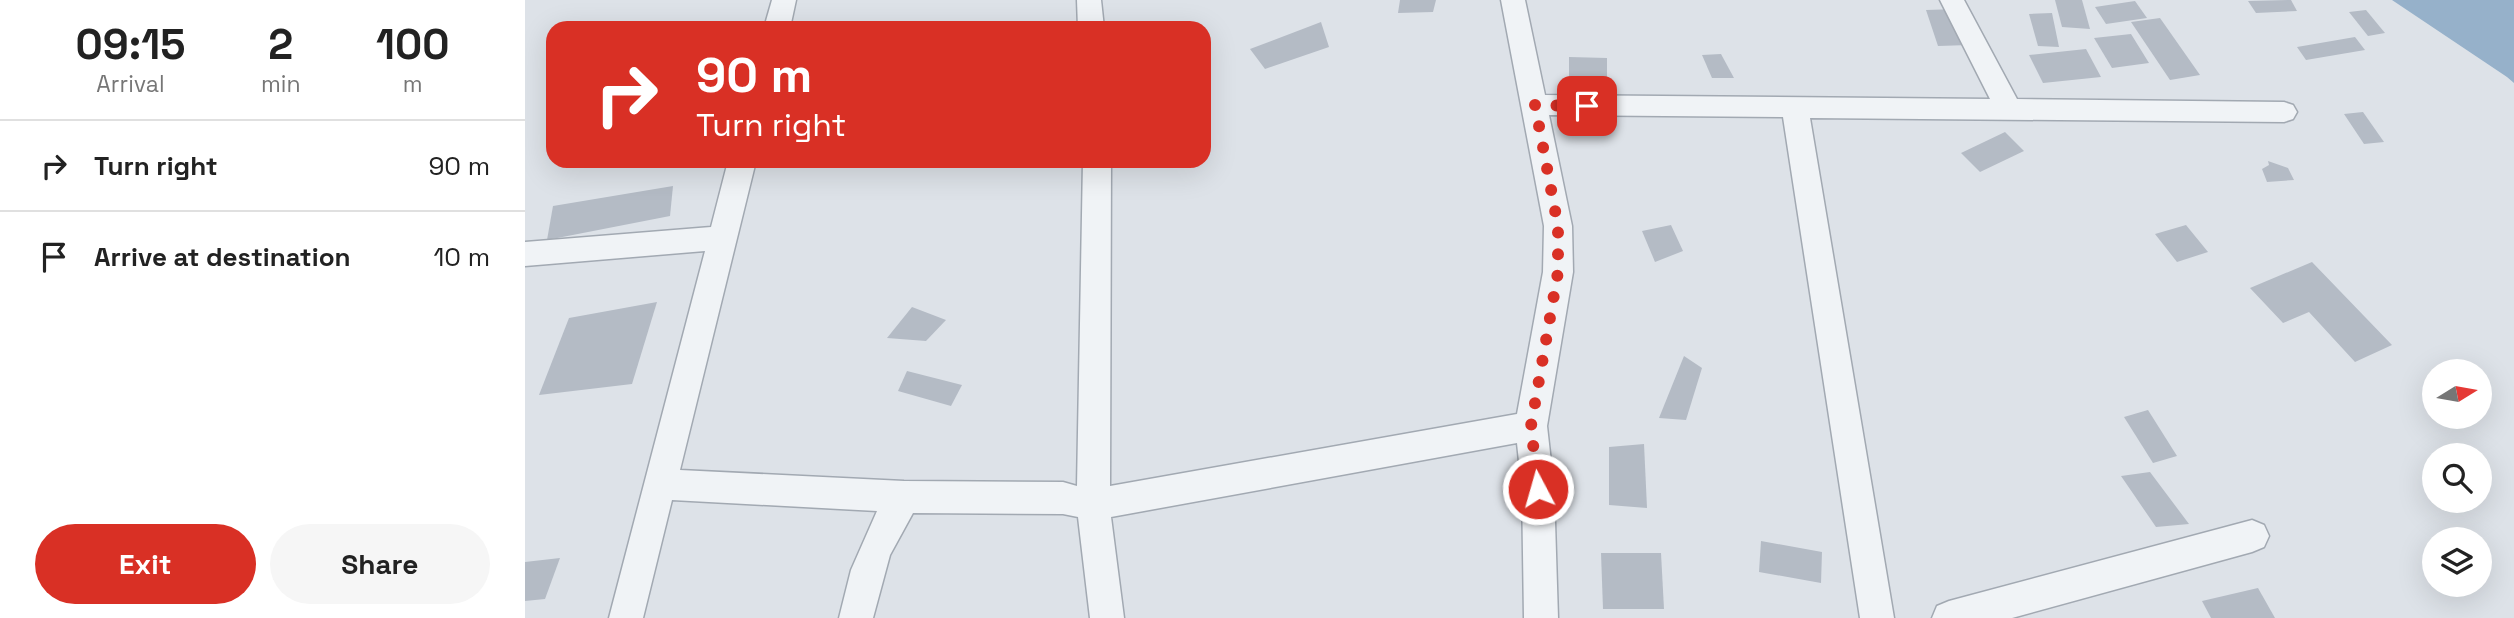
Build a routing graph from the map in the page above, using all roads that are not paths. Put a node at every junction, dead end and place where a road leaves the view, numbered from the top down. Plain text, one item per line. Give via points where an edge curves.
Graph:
1 (784, 0) edge
2 (1089, 0) edge
3 (1513, 0) edge
4 (1952, 0) edge
5 (779, 21) edge
6 (1090, 21) edge
7 (1535, 105) junction
8 (1795, 108) junction
9 (2009, 110) junction
10 (2284, 113) dead end
11 (740, 168) edge
12 (1097, 168) edge
13 (722, 238) junction
14 (525, 254) edge
15 (1531, 426) junction
16 (660, 484) junction
17 (904, 497) junction
18 (1093, 505) junction
19 (2252, 536) dead end
20 (626, 618) edge
21 (856, 618) edge
22 (1107, 618) edge
23 (1541, 618) edge
24 (1877, 618) edge
25 (1949, 618) edge

1 - 5 street
2 - 6 street
3 - 7 street
4 - 9 street
7 - 8 street
7 - 15 street via 1558,226 1558,272
8 - 9 street
8 - 24 street
9 - 10 street
11 - 13 street
12 - 18 street
13 - 14 street
13 - 16 street
15 - 18 street
15 - 23 street via 1538,489
16 - 17 street
16 - 20 street
17 - 18 street via 1063,498
17 - 21 street via 871,556
18 - 22 street
19 - 25 street

